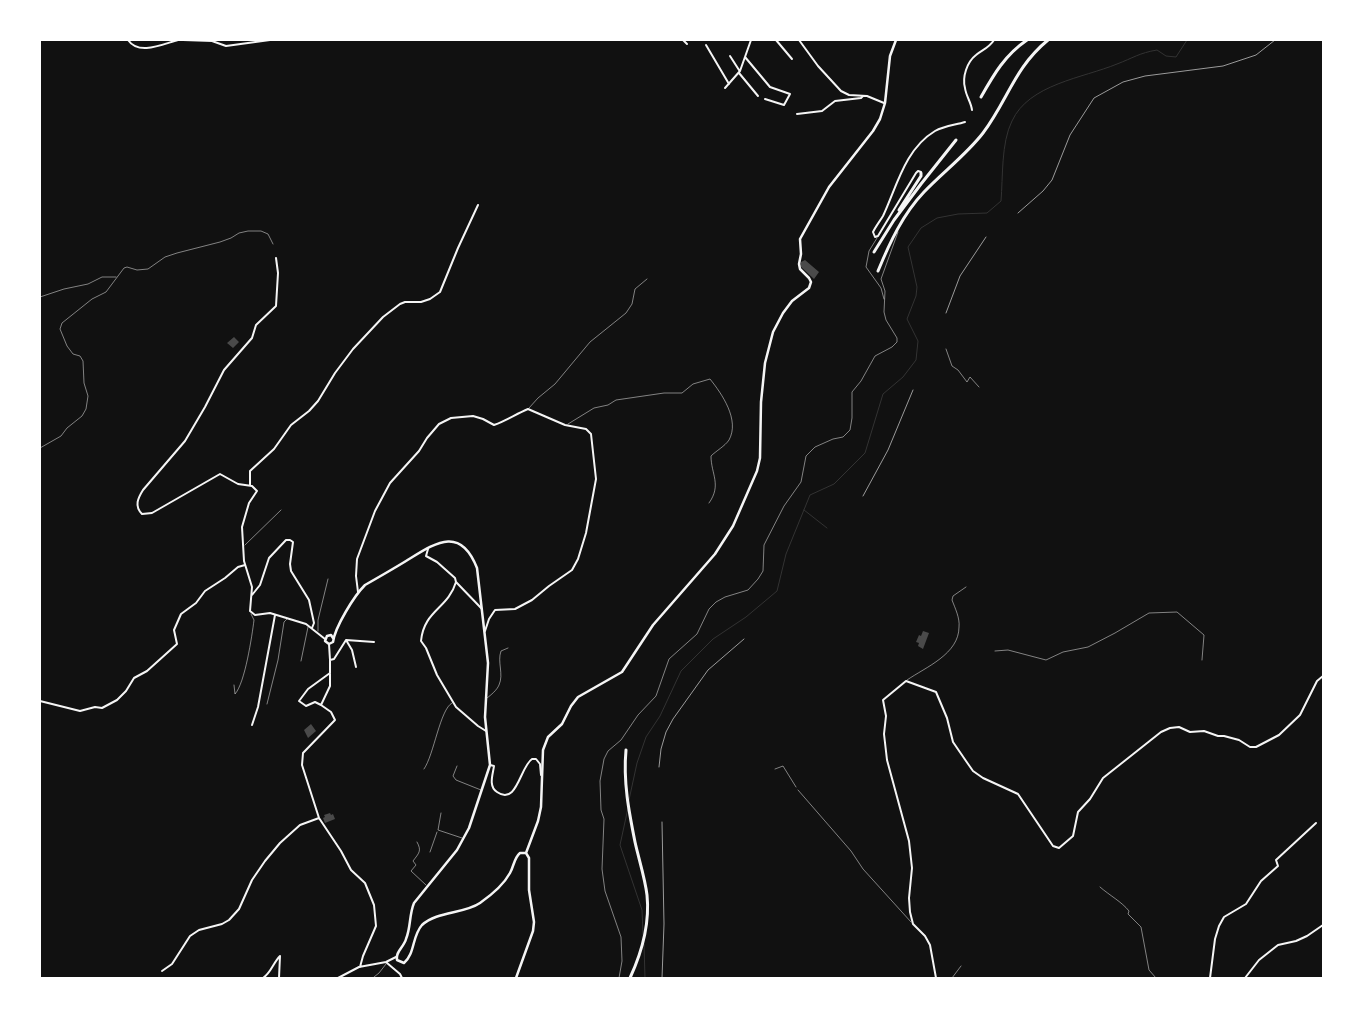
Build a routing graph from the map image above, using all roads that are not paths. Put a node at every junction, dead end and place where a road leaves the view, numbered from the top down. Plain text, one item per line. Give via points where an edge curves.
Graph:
1 (128, 40) edge
2 (178, 40) edge
3 (183, 40) edge
4 (270, 40) edge
5 (683, 40) edge
6 (751, 40) edge
7 (776, 40) edge
8 (798, 40) edge
9 (896, 40) edge
10 (994, 40) edge
11 (1027, 40) edge
12 (1048, 40) edge
13 (687, 44) dead end
14 (706, 45) dead end
15 (730, 56) dead end
16 (745, 57) junction
17 (792, 59) dead end
18 (739, 72) junction
19 (729, 84) junction
20 (725, 88) dead end
21 (758, 96) dead end
22 (863, 96) junction
23 (981, 97) dead end
24 (765, 99) dead end
25 (884, 103) junction
26 (972, 110) dead end
27 (797, 114) dead end
28 (965, 122) dead end
29 (956, 140) dead end
30 (921, 172) joint
31 (478, 205) dead end
32 (894, 220) junction
33 (901, 223) junction
34 (877, 238) junction
35 (874, 252) dead end
36 (276, 258) dead end
37 (878, 270) dead end
38 (647, 279) dead end
39 (884, 301) junction
40 (528, 409) junction
41 (565, 426) junction
42 (250, 485) junction
43 (709, 503) dead end
44 (281, 510) dead end
45 (244, 546) junction
46 (429, 546) junction
47 (245, 565) junction
48 (328, 579) dead end
49 (456, 582) junction
50 (966, 587) dead end
51 (358, 592) junction
52 (252, 595) junction
53 (482, 609) junction
54 (252, 613) junction
55 (275, 616) junction
56 (286, 619) junction
57 (309, 626) junction
58 (312, 628) junction
59 (485, 632) junction
60 (318, 633) junction
61 (334, 638) junction
62 (325, 639) junction
63 (346, 640) junction
64 (374, 642) dead end
65 (329, 644) junction
66 (508, 648) dead end
67 (330, 660) junction
68 (301, 661) dead end
69 (356, 667) dead end
70 (330, 673) junction
71 (1323, 676) edge
72 (906, 681) junction
73 (234, 685) dead end
74 (486, 699) junction
75 (40, 701) edge
76 (454, 703) junction
77 (267, 704) dead end
78 (321, 705) junction
79 (252, 725) dead end
80 (486, 731) junction
81 (626, 750) dead end
82 (490, 764) junction
83 (457, 766) dead end
84 (424, 769) dead end
85 (543, 782) junction
86 (482, 790) junction
87 (798, 790) road end
88 (441, 813) dead end
89 (319, 818) junction
90 (1316, 823) dead end
91 (438, 830) junction
92 (464, 839) junction
93 (416, 842) dead end
94 (430, 852) dead end
95 (526, 853) junction
96 (428, 886) junction
97 (1100, 887) dead end
98 (913, 924) junction
99 (1323, 925) edge
100 (396, 957) junction
101 (386, 962) junction
102 (962, 966) dead end
103 (360, 967) junction
104 (162, 971) dead end
105 (347, 973) junction
106 (374, 977) edge
107 (263, 978) edge
108 (279, 978) edge
109 (338, 978) edge
110 (346, 978) edge
111 (402, 978) edge
112 (516, 978) edge
113 (619, 978) edge
114 (630, 978) edge
115 (936, 978) edge
116 (952, 978) edge
117 (1156, 978) edge
118 (1210, 978) edge
119 (1245, 978) edge

1 - 2 street via 142,49
3 - 4 street via 212,41 226,46
5 - 13 street
6 - 16 street
7 - 17 street
8 - 22 street via 841,91
9 - 25 street via 890,56
10 - 26 street via 974,56 966,71 964,87
11 - 23 highway via 1000,64
12 - 33 highway via 1016,74 975,142 922,194
14 - 19 street
15 - 18 street
16 - 18 street
16 - 24 street via 770,86 790,94 784,105
18 - 19 street
18 - 21 street
19 - 20 street
22 - 25 street
22 - 27 street via 832,102 817,112
25 - 85 street via 880,120 828,187 800,238 800,269 811,282 809,288 783,313 768,349 761,402 760,458 753,483 733,526 714,554 653,625 622,672 578,697 570,706 562,724 548,737 543,750
28 - 34 street via 945,126 921,142 902,168 883,216 873,232
29 - 32 highway
30 - 32 highway
30 - 34 street via 913,178
31 - 42 street via 440,292 430,299 404,302 393,309 353,349 318,401 285,431 274,449 250,471
32 - 35 highway
33 - 37 highway
33 - 39 lane via 882,274
34 - 39 lane via 866,267 880,288
36 - 42 street via 276,306 256,325 252,338 224,370 190,433 143,490 138,508 142,514 152,513 220,474 238,484
38 - 40 lane via 635,289 626,313 590,342 555,384
39 - 113 lane via 886,320 897,342 875,356 854,388 850,430 806,456 801,482 784,506 764,545 763,571 758,579 748,590 725,597 709,609 697,634 669,659 656,696 604,758 600,781 604,819 602,868 605,891 620,937 622,961
40 - 41 street
40 - 51 street via 494,425 473,416 451,418 439,424 382,497 357,559
41 - 43 lane via 590,410 616,400 682,393 693,384 710,379 724,399 732,428 728,441 711,456 716,480
41 - 59 street via 586,429 591,434 596,479 578,559 572,570 532,600 515,609 495,610
42 - 45 street via 257,491 242,523
44 - 45 lane
45 - 47 street
46 - 49 street via 426,556 442,566
46 - 51 street
46 - 53 street via 449,541 461,545 468,552 477,568
47 - 52 street
47 - 75 street via 205,591 181,614 174,630 177,644 147,671 134,678 117,700 102,708 80,711
48 - 60 lane
49 - 53 street
49 - 76 street via 451,596 426,621 421,641
50 - 72 lane via 952,600 960,625 956,641 950,650
51 - 61 street
52 - 54 street via 249,606
52 - 58 street via 260,585 269,558 286,540 290,540 291,571 308,600 314,623
53 - 59 street
54 - 55 street
54 - 73 lane via 254,620 245,667 234,694
55 - 56 street
55 - 79 street
56 - 57 street
56 - 77 lane
57 - 58 street
57 - 68 lane
58 - 60 street
59 - 74 street via 489,671
60 - 62 street
61 - 62 street via 329,635
61 - 65 street
62 - 65 street
63 - 64 street
63 - 67 street
63 - 69 street
65 - 67 street
66 - 74 lane via 499,656 499,686
67 - 70 street
70 - 78 street via 329,691
70 - 78 street via 300,699 306,706 315,702
71 - 72 street via 1317,681 1300,715 1279,735 1256,747 1240,740 1204,731 1190,732 1180,727 1161,732 1103,778 1078,812 1073,836 1059,848 1053,846 1018,794 973,771 953,742 936,692
72 - 98 street via 883,700 887,760 909,842 912,868 909,898
74 - 80 street
76 - 80 street
76 - 84 lane via 447,706
78 - 89 street via 331,712 335,720 303,754 302,765
80 - 82 street
81 - 114 highway via 627,803 647,901 644,938
82 - 85 street via 494,766 492,788 498,793 511,793 532,759 540,764
82 - 86 street
83 - 86 lane via 453,776 456,780
85 - 95 street via 538,821
86 - 92 street
87 - 98 lane
88 - 91 lane
89 - 103 street via 350,870 365,883 374,905 376,926
89 - 104 street via 300,825 280,843 252,880 239,909 229,920 190,936 172,964
90 - 118 street via 1276,860 1278,866 1260,881 1246,904 1224,917 1215,939
91 - 92 lane
91 - 94 lane
92 - 96 street
93 - 96 lane via 421,852 413,861 416,865 411,871
95 - 100 street via 516,857 507,878 478,904 424,924 417,931 408,959 404,963
95 - 112 street via 534,922 531,940
96 - 100 street via 412,909 406,941
97 - 117 lane via 1125,905 1128,914 1140,927 1149,970
98 - 115 street via 930,945
99 - 119 street via 1308,936 1278,945 1259,960
100 - 101 street
101 - 103 street
101 - 106 lane
101 - 111 street
102 - 116 lane
103 - 105 street
105 - 109 street
105 - 110 lane
107 - 108 street via 280,956

